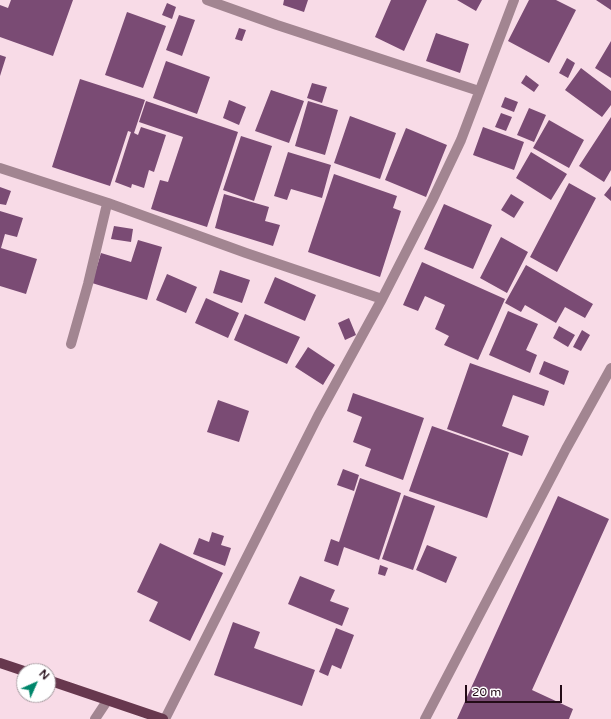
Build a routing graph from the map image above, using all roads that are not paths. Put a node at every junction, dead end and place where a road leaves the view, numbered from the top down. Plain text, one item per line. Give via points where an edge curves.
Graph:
1 (207, 0) edge
2 (514, 0) edge
3 (479, 91) junction
4 (0, 168) edge
5 (108, 203) junction
6 (382, 299) junction
7 (71, 344) dead end
8 (611, 368) edge
9 (0, 663) edge
10 (16, 668) edge
11 (56, 683) edge
12 (107, 700) junction
13 (95, 719) edge
14 (164, 719) edge
15 (425, 719) edge

1 - 3 street
2 - 3 street
3 - 6 street via 461,140
4 - 5 street
5 - 6 street
5 - 7 street
6 - 14 street via 318,416
8 - 15 street
9 - 10 main road
11 - 12 main road
12 - 13 street
12 - 14 main road

